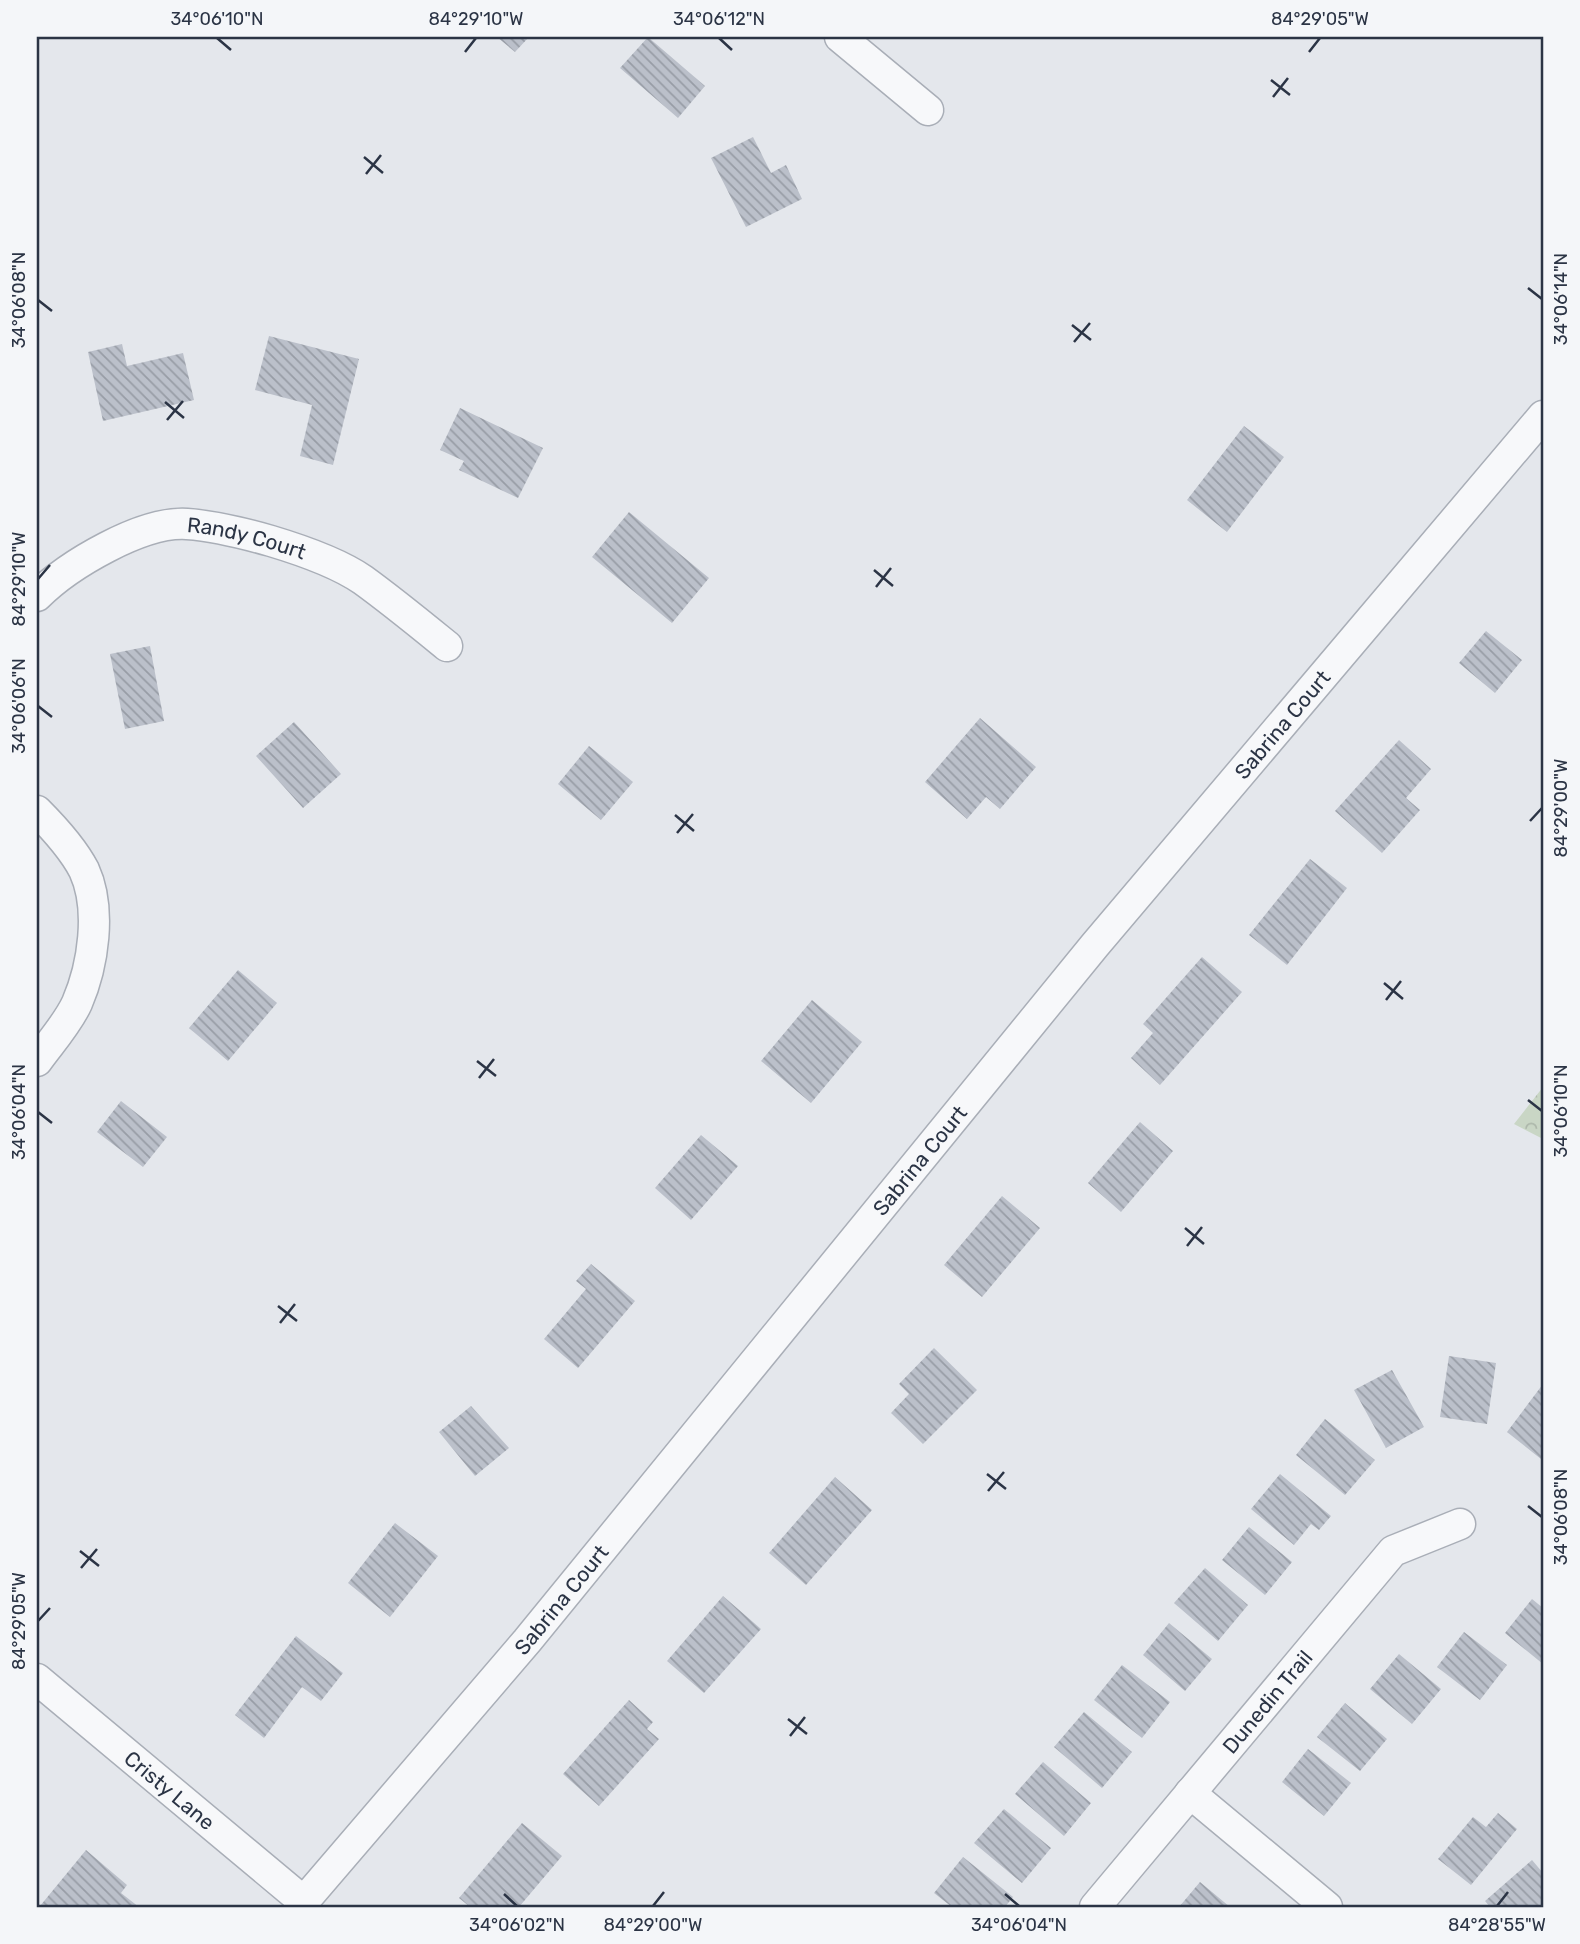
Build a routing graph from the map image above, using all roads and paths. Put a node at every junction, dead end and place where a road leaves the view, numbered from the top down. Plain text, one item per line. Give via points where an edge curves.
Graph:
1 (839, 37) edge
2 (928, 110) dead end
3 (1543, 416) edge
4 (37, 596) edge
5 (447, 646) dead end
6 (37, 811) edge
7 (37, 1061) edge
8 (1460, 1524) dead end
9 (37, 1679) edge
10 (1190, 1793) junction
11 (301, 1904) edge
12 (1094, 1907) edge
13 (1327, 1907) edge

1 - 2 street
3 - 11 street, Sabrina Court via 1096,945 527,1641
4 - 5 street, Randy Court via 98,551 142,532 185,523 296,548 361,579
6 - 7 street via 84,871 93,910 91,958 76,1004
8 - 10 street, Dunedin Trail via 1393,1551
9 - 11 street, Cristy Lane
10 - 12 street, Dunedin Trail
10 - 13 street

